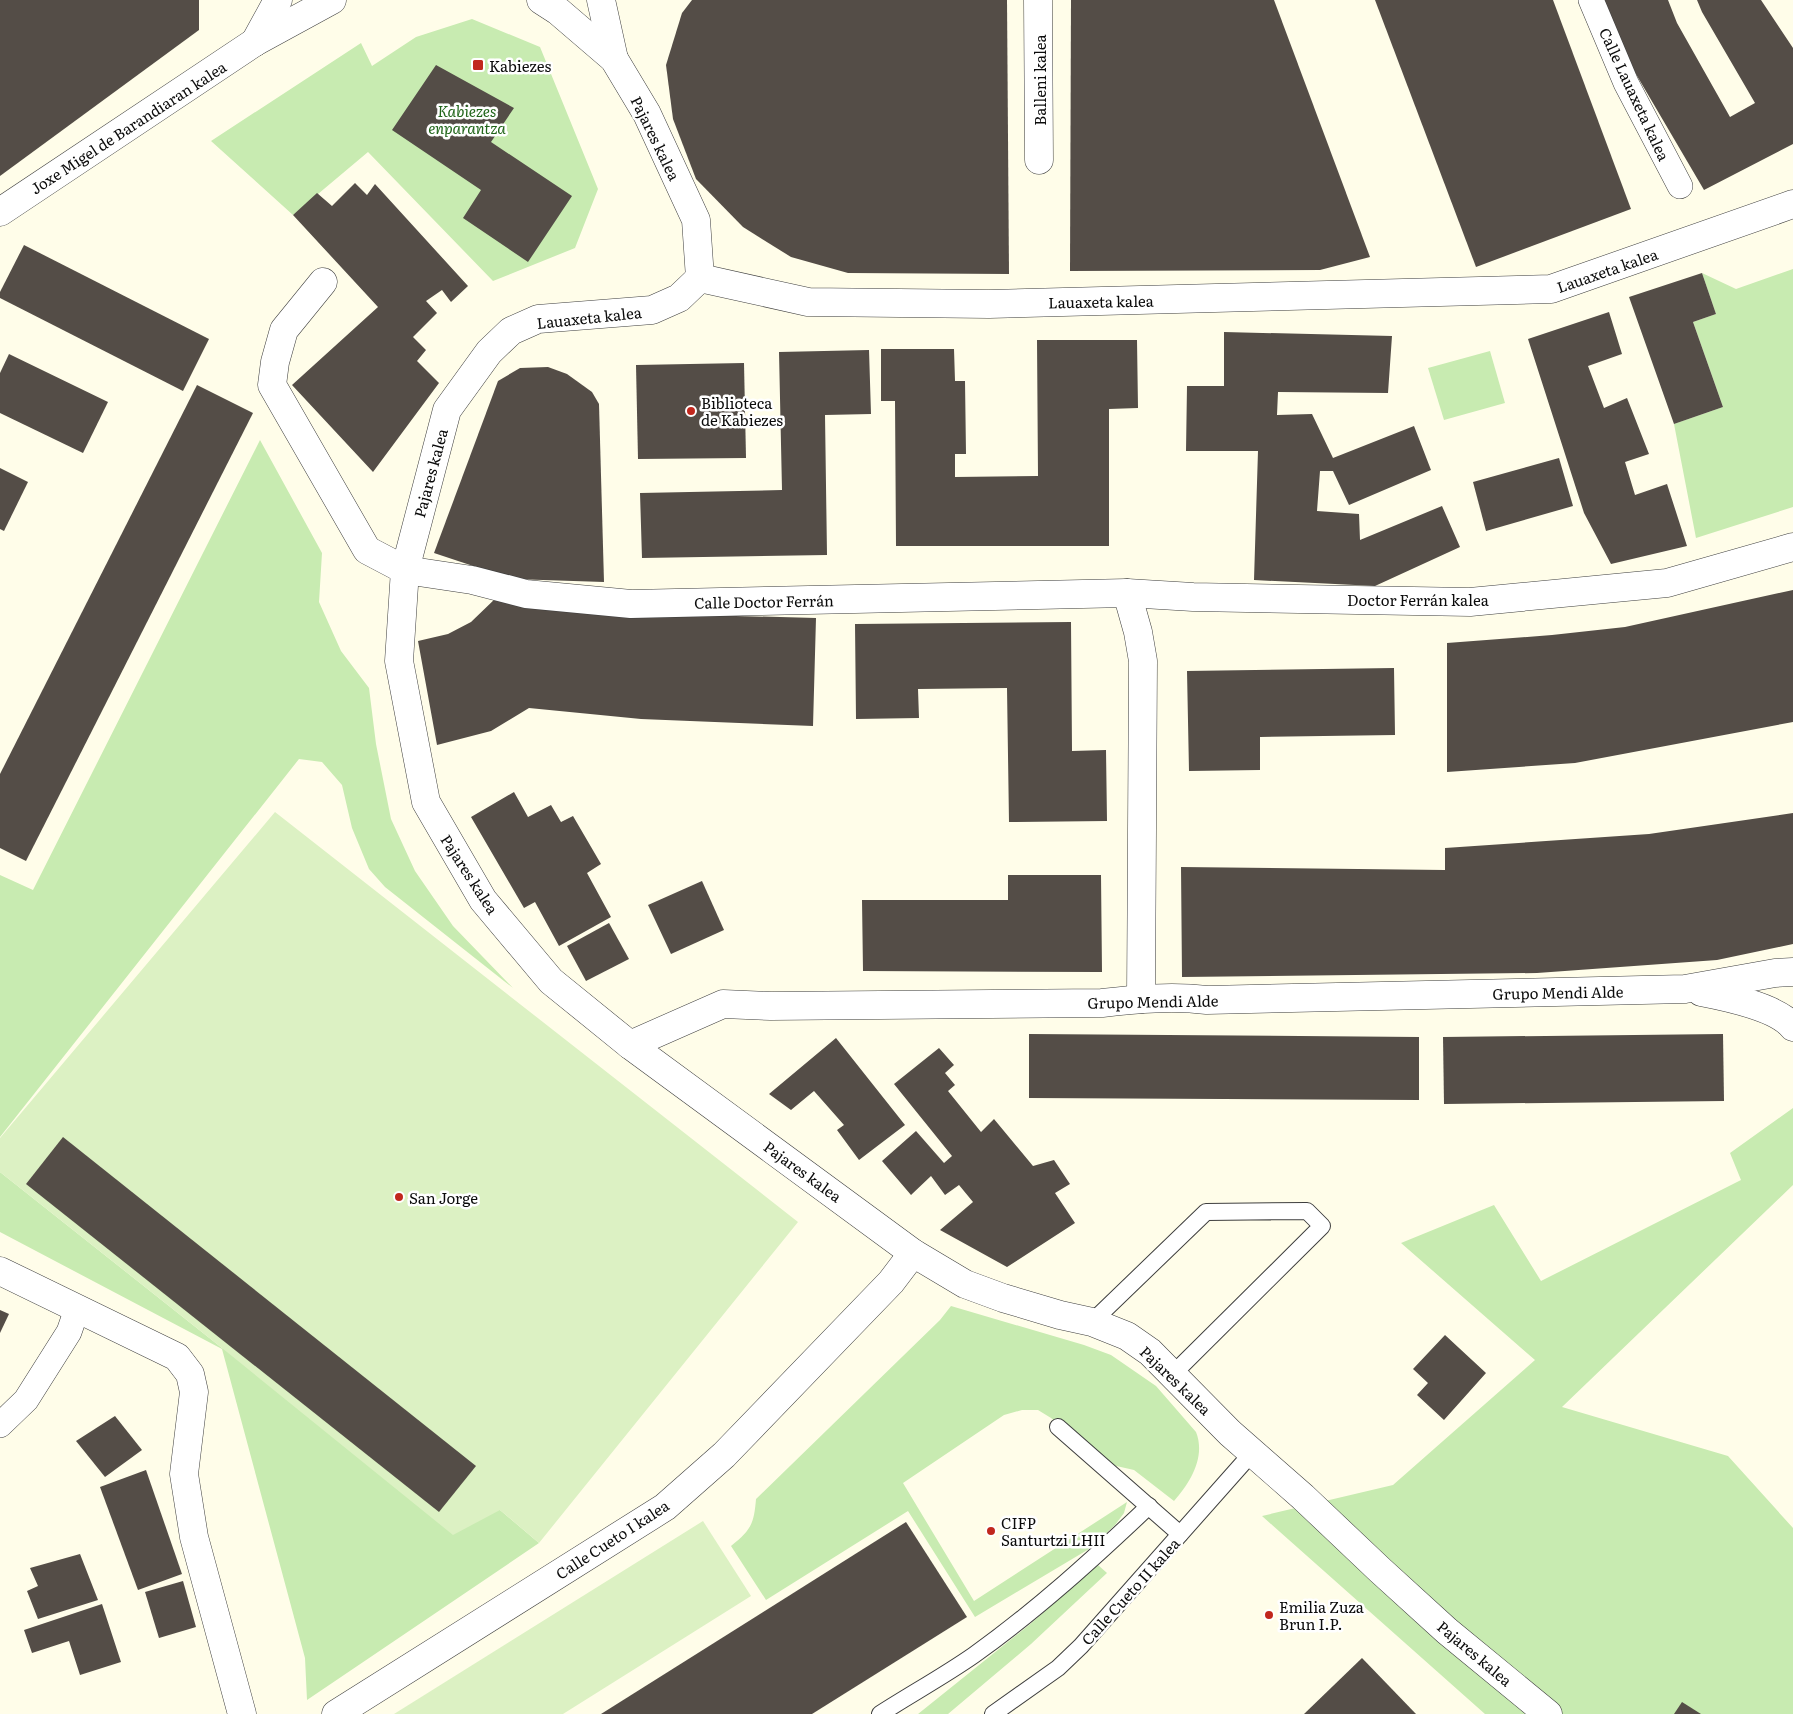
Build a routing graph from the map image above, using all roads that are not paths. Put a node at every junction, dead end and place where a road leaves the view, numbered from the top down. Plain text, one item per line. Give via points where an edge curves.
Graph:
1 (278, 0) edge
2 (332, 0) edge
3 (541, 0) edge
4 (601, 0) edge
5 (1038, 0) edge
6 (1591, 0) edge
7 (255, 42) junction
8 (614, 58) junction
9 (1039, 160) dead end
10 (1680, 186) dead end
11 (1793, 204) edge
12 (0, 212) edge
13 (700, 278) junction
14 (323, 282) dead end
15 (448, 410) joint
16 (1793, 547) edge
17 (405, 570) junction
18 (1127, 593) junction
19 (1793, 972) edge
20 (1685, 989) junction
21 (1142, 999) junction
22 (1793, 1026) edge
23 (630, 1045) junction
24 (913, 1253) junction
25 (0, 1270) edge
26 (77, 1309) junction
27 (1092, 1322) junction
28 (1173, 1374) junction
29 (0, 1425) edge
30 (1058, 1427) dead end
31 (1252, 1453) junction
32 (1149, 1506) junction
33 (1180, 1534) junction
34 (242, 1714) edge
35 (336, 1714) edge
36 (880, 1714) edge
37 (993, 1714) edge
38 (1548, 1714) edge

1 - 7 street, Joxe Migel de Barandiaran kalea
2 - 7 street, Joxe Migel de Barandiaran kalea
3 - 8 street, Pajares kalea
4 - 8 street, Pajares kalea
5 - 9 street, Balleni kalea
6 - 10 street, Calle Lauaxeta kalea via 1656,150
7 - 12 street, Joxe Migel de Barandiaran kalea
8 - 13 street, Pajares kalea via 647,114 696,220
11 - 13 street, Lauaxeta kalea via 1551,289 998,304 808,302
13 - 15 street, Lauaxeta kalea via 679,298 652,310 538,319 511,331 489,352
14 - 17 street, Calle Doctor Ferrán via 284,330 272,385 367,550
15 - 17 street, Pajares kalea
16 - 18 street, Doctor Ferrán kalea via 1667,583 1470,602
17 - 18 street, Calle Doctor Ferrán via 472,580 526,594 631,604
17 - 23 street, Pajares kalea via 400,661 426,802 483,900 551,981
18 - 21 street via 1143,661
19 - 20 street, Grupo Mendi Alde
20 - 21 street, Grupo Mendi Alde
20 - 22 street, Grupo Mendi Alde via 1739,999 1787,1020
21 - 23 street, Grupo Mendi Alde via 1102,1003 723,1004
23 - 24 street, Pajares kalea
24 - 27 street, Pajares kalea via 965,1284 1032,1307
24 - 35 street, Calle Cueto I kalea via 890,1282 724,1455 665,1507
25 - 26 street
26 - 29 street via 69,1332 26,1400
26 - 34 street via 177,1357 190,1374 194,1392 184,1474 194,1537
27 - 28 street, Pajares kalea via 1127,1336
27 - 28 lane via 1206,1212 1307,1211 1322,1226
28 - 31 street, Pajares kalea
30 - 32 lane
31 - 33 lane, Calle Cueto II kalea
31 - 38 street, Pajares kalea via 1447,1631
32 - 33 lane
32 - 36 lane via 1030,1613 973,1656
33 - 37 lane, Calle Cueto II kalea via 1058,1668

